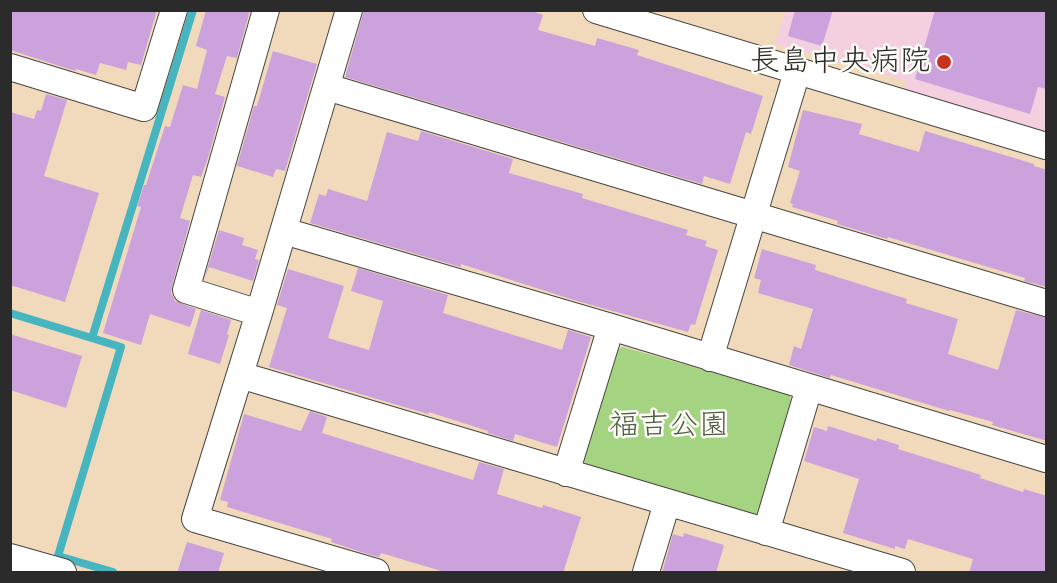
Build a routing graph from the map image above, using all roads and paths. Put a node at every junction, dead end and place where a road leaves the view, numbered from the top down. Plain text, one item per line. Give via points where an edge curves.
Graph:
1 (174, 10) edge
2 (266, 10) edge
3 (349, 10) edge
4 (596, 10) edge
5 (10, 67) edge
6 (797, 72) junction
7 (327, 87) junction
8 (1047, 146) edge
9 (753, 215) junction
10 (284, 231) junction
11 (1047, 303) edge
12 (259, 313) junction
13 (611, 327) junction
14 (710, 358) junction
15 (240, 375) junction
16 (809, 388) junction
17 (1047, 459) edge
18 (567, 473) junction
19 (667, 503) junction
20 (766, 532) junction
21 (10, 557) edge
22 (63, 573) edge
23 (376, 573) edge
24 (646, 573) edge
25 (902, 573) edge

1 - 5 street via 144,108
2 - 12 street via 186,290
3 - 7 street
4 - 6 street
6 - 8 street
6 - 9 street
7 - 9 street
7 - 10 street
9 - 11 street
9 - 14 street
10 - 12 street
10 - 13 street
12 - 15 street
13 - 14 street
13 - 18 street
14 - 16 street
15 - 18 street
15 - 23 street via 195,519
16 - 17 street
16 - 20 street
18 - 19 street
19 - 20 street
19 - 24 street
20 - 25 street
21 - 22 street

